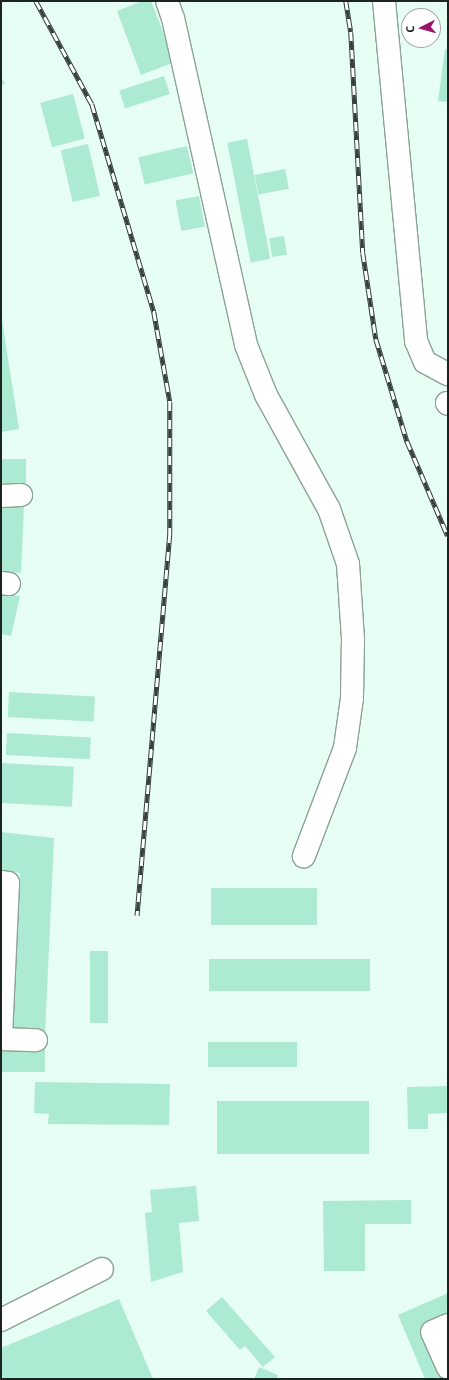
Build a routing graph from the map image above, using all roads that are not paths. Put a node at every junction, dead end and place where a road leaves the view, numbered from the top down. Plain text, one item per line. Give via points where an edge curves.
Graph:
1 (167, 1) edge
2 (384, 1) edge
3 (448, 374) edge
4 (304, 856) dead end
5 (1, 882) edge
6 (1, 1039) edge
7 (36, 1040) dead end
8 (102, 1269) dead end
9 (1, 1320) edge
10 (448, 1325) edge
11 (448, 1368) edge

1 - 4 lane via 175,25 246,345 266,394 329,509 348,564 352,698 345,748
2 - 3 lane via 416,341 425,362
5 - 6 lane via 8,883
6 - 7 lane
8 - 9 lane
10 - 11 lane via 432,1332

